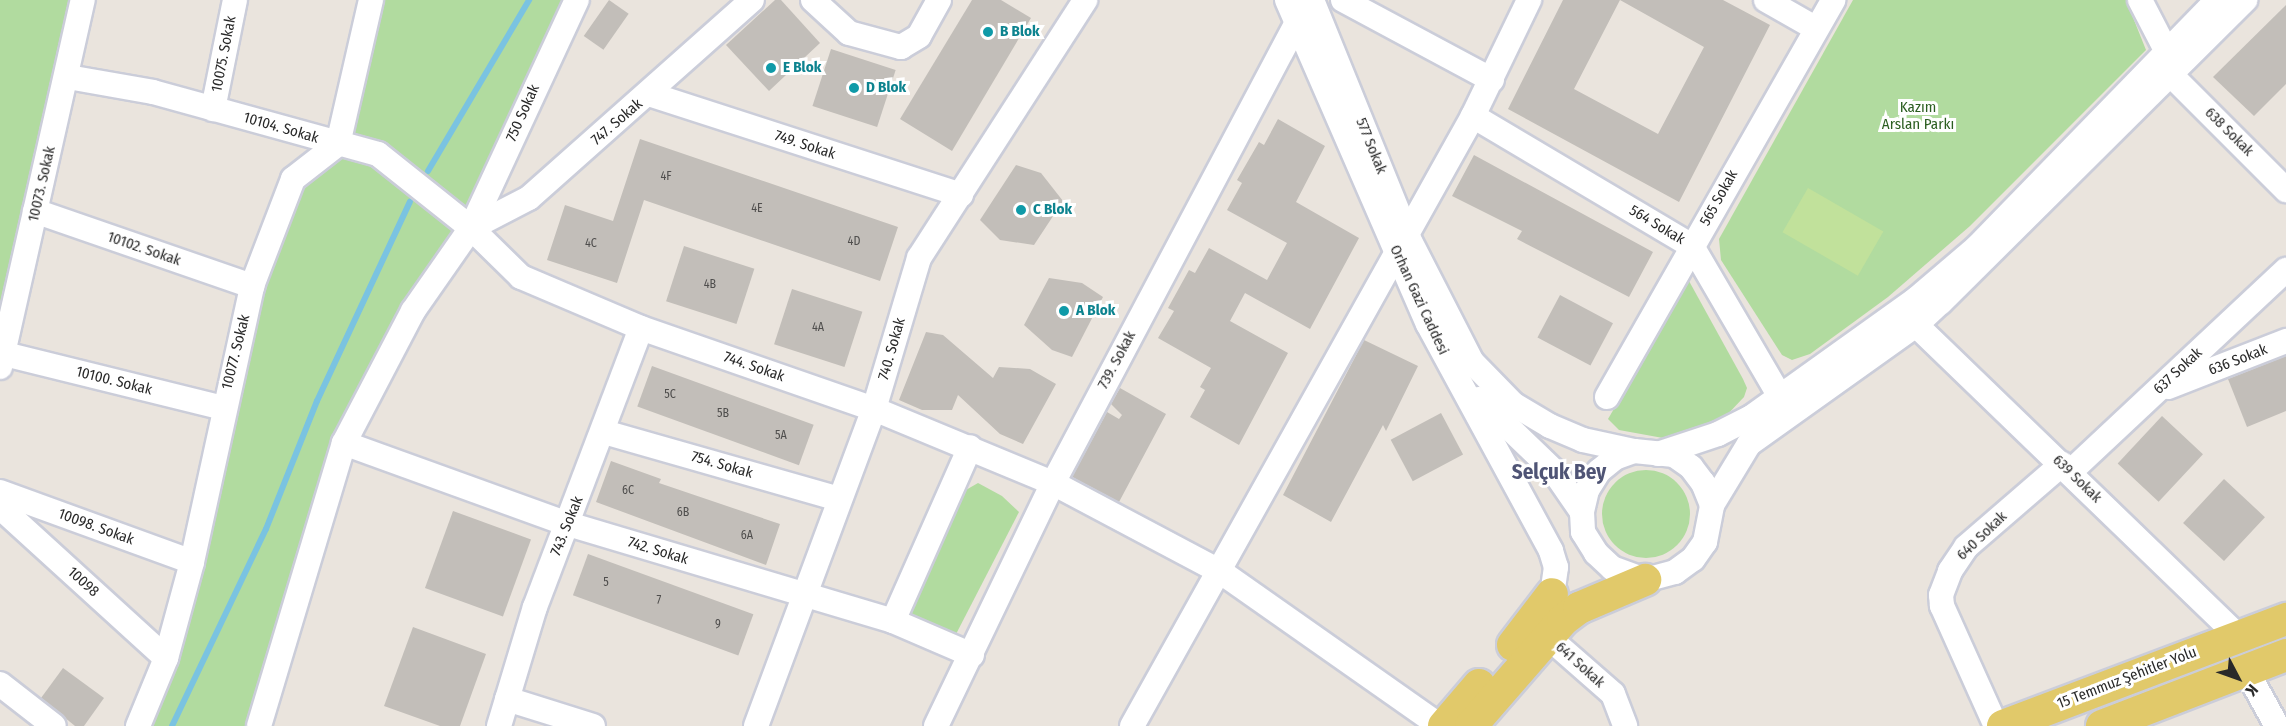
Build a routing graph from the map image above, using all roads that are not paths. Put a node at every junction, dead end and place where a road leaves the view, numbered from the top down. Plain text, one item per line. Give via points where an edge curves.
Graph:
1 (83, 0) edge
2 (235, 0) edge
3 (371, 0) edge
4 (577, 0) edge
5 (752, 0) edge
6 (813, 0) edge
7 (939, 0) edge
8 (1084, 0) edge
9 (1287, 0) edge
10 (1311, 0) edge
11 (1343, 0) edge
12 (1528, 0) edge
13 (1767, 0) edge
14 (1833, 0) edge
15 (2140, 0) edge
16 (2217, 0) edge
17 (2245, 0) edge
18 (1297, 23) junction
19 (1815, 28) junction
20 (2169, 63) junction
21 (68, 77) junction
22 (1492, 80) junction
23 (650, 94) junction
24 (213, 109) junction
25 (1473, 116) junction
26 (338, 144) junction
27 (2286, 190) edge
28 (961, 195) junction
29 (35, 211) junction
30 (471, 228) junction
31 (1402, 245) junction
32 (1692, 246) junction
33 (2286, 270) edge
34 (252, 286) junction
35 (1916, 325) junction
36 (641, 328) junction
37 (2286, 341) edge
38 (3, 361) edge
39 (1458, 376) junction
40 (2156, 392) junction
41 (1779, 395) junction
42 (1607, 397) dead end
43 (223, 408) junction
44 (874, 409) junction
45 (604, 432) junction
46 (344, 443) junction
47 (970, 447) junction
48 (1646, 452) junction
49 (2066, 468) junction
50 (1053, 483) junction
51 (0, 492) edge
52 (839, 499) junction
53 (1713, 505) junction
54 (0, 507) edge
55 (1583, 522) junction
56 (568, 524) junction
57 (192, 562) junction
58 (1221, 572) junction
59 (1645, 580) junction
60 (1552, 594) junction
61 (804, 595) junction
62 (2286, 619) edge
63 (893, 621) junction
64 (2237, 635) junction
65 (1548, 637) junction
66 (2286, 654) edge
67 (972, 655) junction
68 (166, 658) junction
69 (2246, 670) junction
70 (0, 684) edge
71 (507, 699) junction
72 (54, 726) edge
73 (138, 726) edge
74 (259, 726) edge
75 (499, 726) edge
76 (593, 726) edge
77 (756, 726) edge
78 (936, 726) edge
79 (1132, 726) edge
80 (1442, 726) edge
81 (1471, 726) edge
82 (1625, 726) edge
83 (1996, 726) edge
84 (2003, 726) edge
85 (2102, 726) edge
86 (2277, 726) edge

1 - 21 street, 10073. Sokak
2 - 24 street, 10075. Sokak
3 - 26 street
4 - 30 street, 750 Sokak
5 - 23 street, 747. Sokak
6 - 7 street via 849,33 870,42 901,47 919,36
8 - 28 street, 740. Sokak
9 - 18 street, Orhan Gazi Caddesi
10 - 18 street, 739. Sokak
10 - 31 street, 577 Sokak
11 - 22 street
12 - 22 street
13 - 19 street
14 - 19 street, 565 Sokak
15 - 20 street, 638 Sokak
16 - 20 street
17 - 20 street
18 - 31 street, Orhan Gazi Caddesi
18 - 50 street, 739. Sokak
19 - 32 street, 565 Sokak
20 - 27 street, 638 Sokak
20 - 35 street
20 - 41 street via 1977,247 1916,299
21 - 24 street, 10104. Sokak via 153,92
21 - 29 street, 10073. Sokak
22 - 25 street
23 - 28 street, 749. Sokak
23 - 30 street, 747. Sokak via 529,198
24 - 26 street, 10104. Sokak
25 - 31 street
25 - 32 street, 564 Sokak
26 - 30 street, 10104. Sokak via 378,154
26 - 34 street, 10077. Sokak via 294,179
28 - 44 street, 740. Sokak via 919,258
29 - 34 street, 10102. Sokak
29 - 38 street, 10073. Sokak
30 - 36 street, 744. Sokak via 520,278
30 - 46 street, 750 Sokak via 413,311
31 - 39 street, Orhan Gazi Caddesi via 1428,324
31 - 48 street, 577 Sokak via 1434,291 1472,362 1514,404 1583,440
31 - 58 street
32 - 41 street, 564 Sokak
32 - 42 street, 565 Sokak
33 - 40 street, 637 Sokak
34 - 43 street, 10077. Sokak
35 - 49 street, 639 Sokak
35 - 53 street via 1749,444
36 - 44 street, 744. Sokak
36 - 45 street, 743. Sokak
37 - 40 street, 636 Sokak
38 - 43 street, 10100. Sokak
39 - 55 street via 1553,470
39 - 60 street, Orhan Gazi Caddesi via 1551,550 1556,567
40 - 49 street, 637 Sokak
41 - 48 street via 1750,418 1718,435
43 - 57 street, 10077. Sokak
44 - 47 street, 744. Sokak
44 - 52 street, 740. Sokak
45 - 52 street, 754. Sokak
45 - 56 street, 743. Sokak
46 - 56 street, 742. Sokak
46 - 74 street, 750 Sokak
47 - 50 street, 744. Sokak
47 - 63 street
48 - 53 street via 1674,455 1691,467
48 - 55 street via 1615,458 1599,471 1587,490
49 - 64 street, 639 Sokak
49 - 83 street, 640 Sokak via 1966,547 1950,571 1941,595 1942,606
50 - 58 street, 744. Sokak
50 - 67 street, 739. Sokak
51 - 57 street, 10098. Sokak
52 - 61 street, 740. Sokak
53 - 59 street via 1705,542 1693,559 1675,572
54 - 68 street, 10098
55 - 59 street via 1596,553 1612,568
55 - 60 street
56 - 61 street, 742. Sokak
56 - 71 street, 743. Sokak via 535,607
57 - 68 street, 10077. Sokak
58 - 79 street
58 - 80 street, 744. Sokak
59 - 65 main road via 1579,608
60 - 80 main road via 1538,616
61 - 63 street, 742. Sokak
61 - 77 street, 740. Sokak
62 - 64 main road, 15 Temmuz Şehitler Yolu
63 - 67 street, 742. Sokak
64 - 84 main road, 15 Temmuz Şehitler Yolu
65 - 81 main road
65 - 82 street, 641 Sokak via 1613,694
66 - 69 main road
67 - 78 street, 739. Sokak
68 - 73 street, 10077. Sokak
69 - 85 main road
69 - 86 street
70 - 72 street
71 - 75 street, 743. Sokak
71 - 76 street

